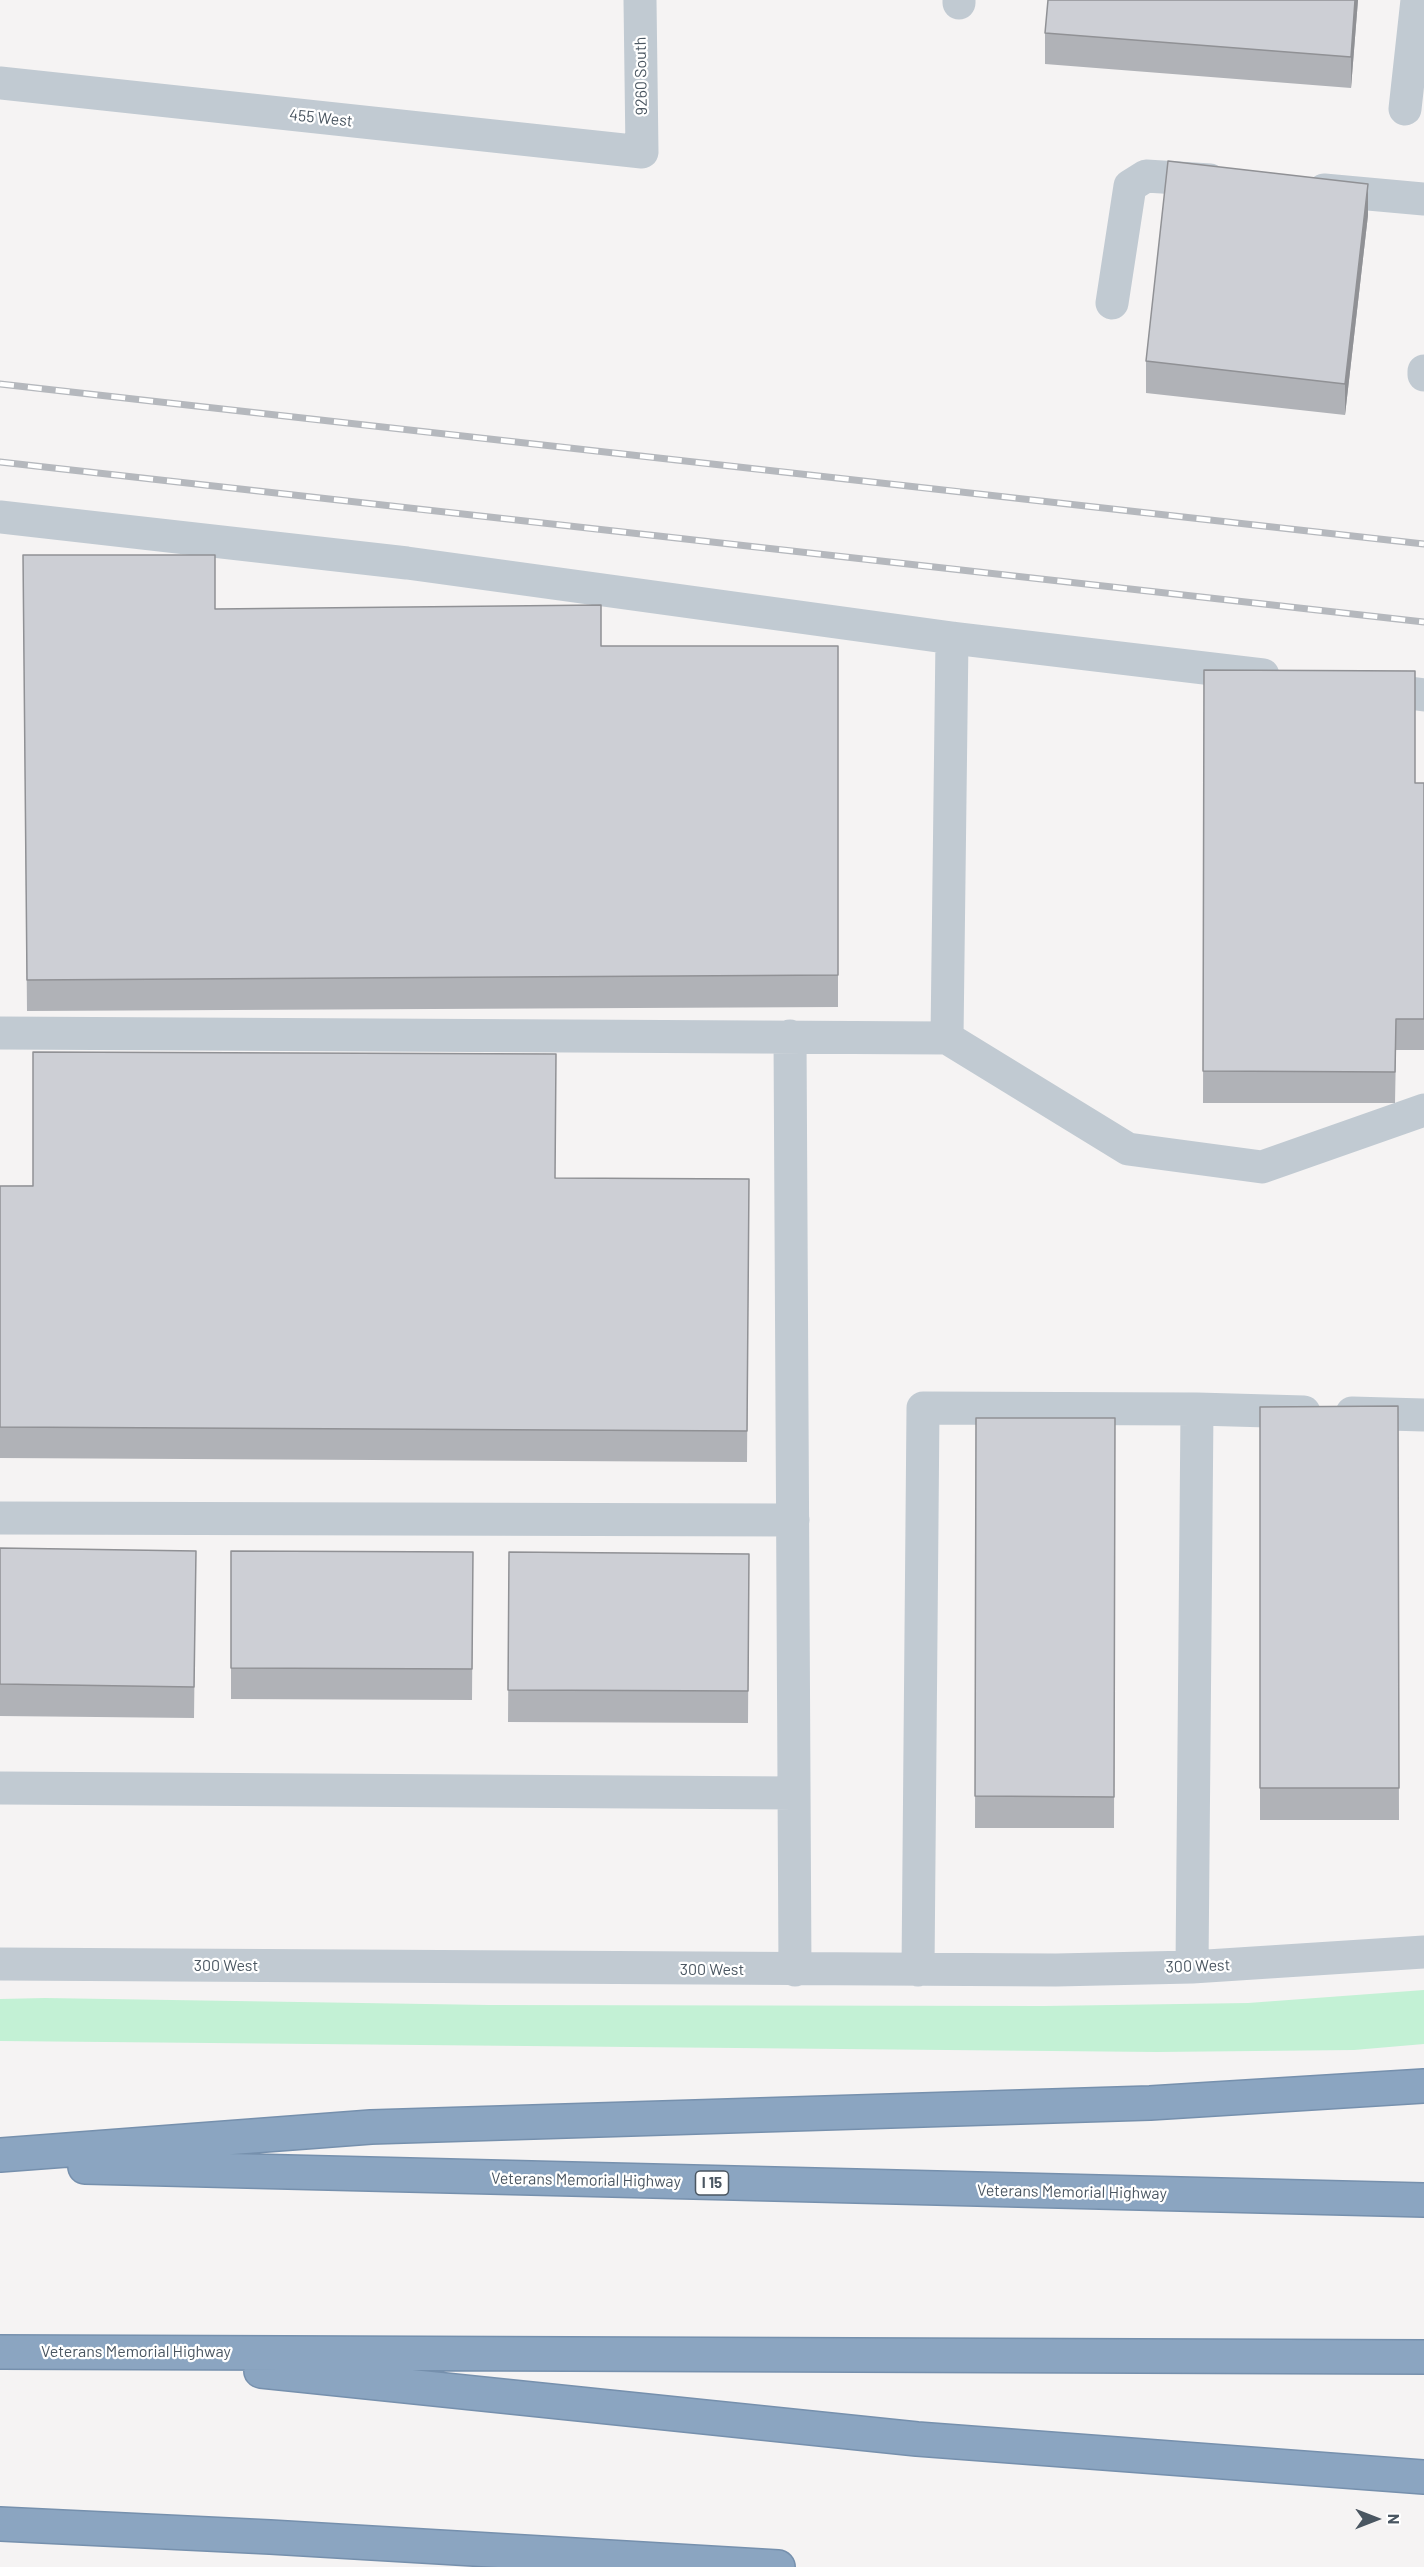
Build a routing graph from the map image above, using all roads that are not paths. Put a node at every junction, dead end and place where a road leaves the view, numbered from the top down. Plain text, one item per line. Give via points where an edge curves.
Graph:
1 (640, 0) edge
2 (1417, 0) edge
3 (0, 83) edge
4 (1406, 109) dead end
5 (642, 152) joint
6 (1238, 182) edge
7 (1296, 188) edge
8 (1424, 199) edge
9 (1112, 303) dead end
10 (0, 518) edge
11 (952, 638) junction
12 (1294, 679) edge
13 (1341, 685) edge
14 (1424, 695) edge
15 (0, 1034) edge
16 (790, 1036) junction
17 (947, 1038) junction
18 (1424, 1110) edge
19 (1197, 1409) junction
20 (1424, 1415) edge
21 (0, 1518) edge
22 (793, 1520) junction
23 (0, 1788) edge
24 (794, 1793) junction
25 (1424, 1952) edge
26 (0, 1964) edge
27 (1192, 1967) junction
28 (795, 1970) junction
29 (918, 1970) junction
30 (1424, 2086) edge
31 (0, 2155) edge
32 (0, 2165) edge
33 (1424, 2200) edge
34 (76, 2351) junction
35 (0, 2352) edge
36 (1424, 2357) edge
37 (1424, 2477) edge
38 (0, 2524) edge
39 (778, 2567) edge

1 - 5 street, 9260 South
2 - 4 street
3 - 5 street, 455 West
6 - 9 street via 1146,176 1130,186
7 - 8 street
10 - 11 street via 406,563
11 - 12 street
11 - 17 street
13 - 14 street
15 - 16 street
16 - 17 street
16 - 22 street
17 - 18 street via 1128,1149 1262,1167
19 - 20 street
19 - 27 street
19 - 29 street via 923,1408
21 - 22 street
22 - 24 street
23 - 24 street
24 - 28 street
25 - 27 street, 300 West
26 - 28 street, 300 West
27 - 29 street, 300 West
28 - 29 street, 300 West
30 - 31 highway via 1150,2103 371,2127
32 - 33 highway, Veterans Memorial Highway / I 15
34 - 35 highway, Veterans Memorial Highway
34 - 36 highway, Veterans Memorial Highway
34 - 37 highway via 917,2439
38 - 39 highway

